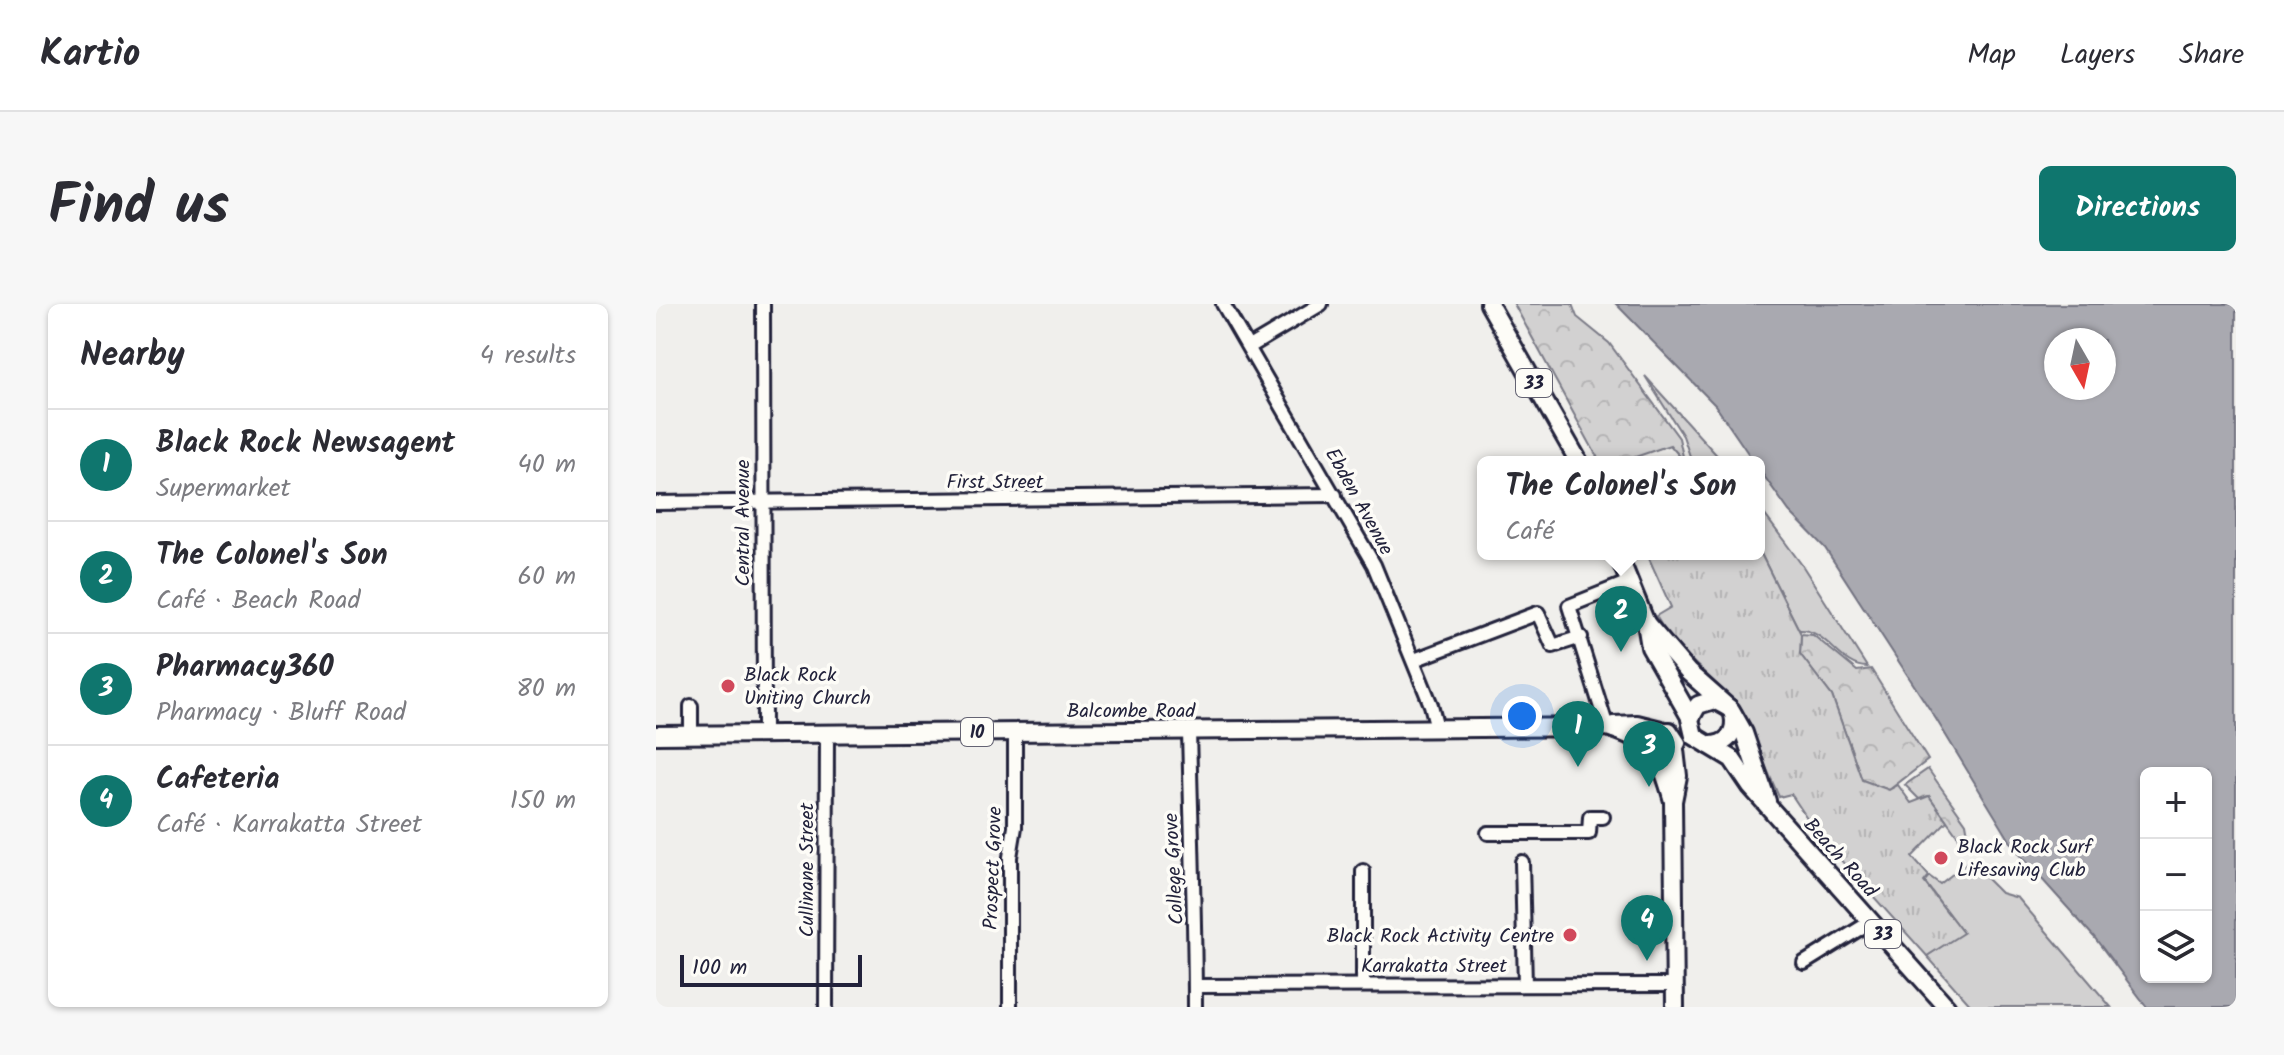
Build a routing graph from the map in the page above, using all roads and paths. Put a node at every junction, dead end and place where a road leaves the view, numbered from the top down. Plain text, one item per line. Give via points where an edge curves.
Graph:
1 (1223, 304) edge
2 (1321, 304) edge
3 (1489, 304) edge
4 (761, 307) edge
5 (1249, 347) junction
6 (1576, 456) edge
7 (1335, 495) junction
8 (762, 502) junction
9 (656, 503) edge
10 (1620, 560) edge
11 (1629, 582) junction
12 (1646, 623) junction
13 (1581, 637) junction
14 (1414, 660) junction
15 (691, 706) dead end
16 (1731, 710) junction
17 (1690, 718) junction
18 (1607, 727) junction
19 (1437, 728) junction
20 (1189, 730) junction
21 (1662, 730) junction
22 (1015, 731) junction
23 (764, 733) junction
24 (827, 733) junction
25 (691, 734) junction
26 (656, 735) edge
27 (1707, 745) junction
28 (1676, 749) junction
29 (1653, 750) junction
30 (1673, 801) junction
31 (1769, 806) junction
32 (1603, 817) dead end
33 (1488, 833) dead end
34 (1522, 862) dead end
35 (1363, 871) dead end
36 (1872, 921) junction
37 (1804, 963) dead end
38 (1363, 985) junction
39 (1525, 985) junction
40 (1195, 986) junction
41 (1672, 999) edge
42 (826, 1007) edge
43 (1010, 1007) edge
44 (1195, 1007) edge
45 (1947, 1007) edge

1 - 5 street, Ebden Avenue
2 - 5 street
3 - 6 main road, 33
4 - 8 street, Central Avenue
5 - 7 street, Ebden Avenue
7 - 8 street, First Street
7 - 14 street, Ebden Avenue via 1374,565
8 - 9 street, First Street
8 - 23 street, Central Avenue
10 - 11 main road, Beach Road / 33
11 - 12 main road, Beach Road / 33
11 - 13 street via 1569,606
12 - 16 main road, Beach Road / 33 via 1688,672
12 - 17 main road, Beach Road / 33 via 1650,647
13 - 14 street via 1553,646 1538,613
13 - 18 street
14 - 19 street, Ebden Avenue
15 - 25 street
16 - 17 main road via 1707,701
16 - 27 main road via 1735,724 1730,737
16 - 31 main road, Beach Road / 33
17 - 21 main road via 1675,718
17 - 27 main road, Beach Road / 33 via 1692,733
18 - 19 main road, Balcombe Road / 10
18 - 21 main road, Balcombe Road / 10 via 1624,723
18 - 29 main road, Balcombe Road / 10 via 1639,738
19 - 20 main road, Balcombe Road / 10
20 - 22 main road, Balcombe Road / 10
20 - 40 street, College Grove
21 - 28 main road via 1675,737
21 - 29 main road via 1652,736
22 - 24 main road, Balcombe Road / 10
22 - 43 street, Prospect Grove
23 - 24 main road, Balcombe Road / 10
23 - 25 main road, Balcombe Road / 10
24 - 42 street, Cullinane Street
25 - 26 main road, Balcombe Road / 10
27 - 28 main road via 1692,754
27 - 31 main road, Beach Road / 33 via 1732,759
28 - 29 main road via 1666,756
28 - 30 main road
29 - 30 main road
30 - 41 main road
31 - 36 main road, Beach Road / 33
32 - 33 street via 1590,817 1589,833
34 - 39 street
35 - 38 street
36 - 37 street
36 - 45 main road, Beach Road / 33
38 - 39 street, Karrakatta Street
38 - 40 street, Karrakatta Street
39 - 41 street, Karrakatta Street
40 - 44 street, College Grove

